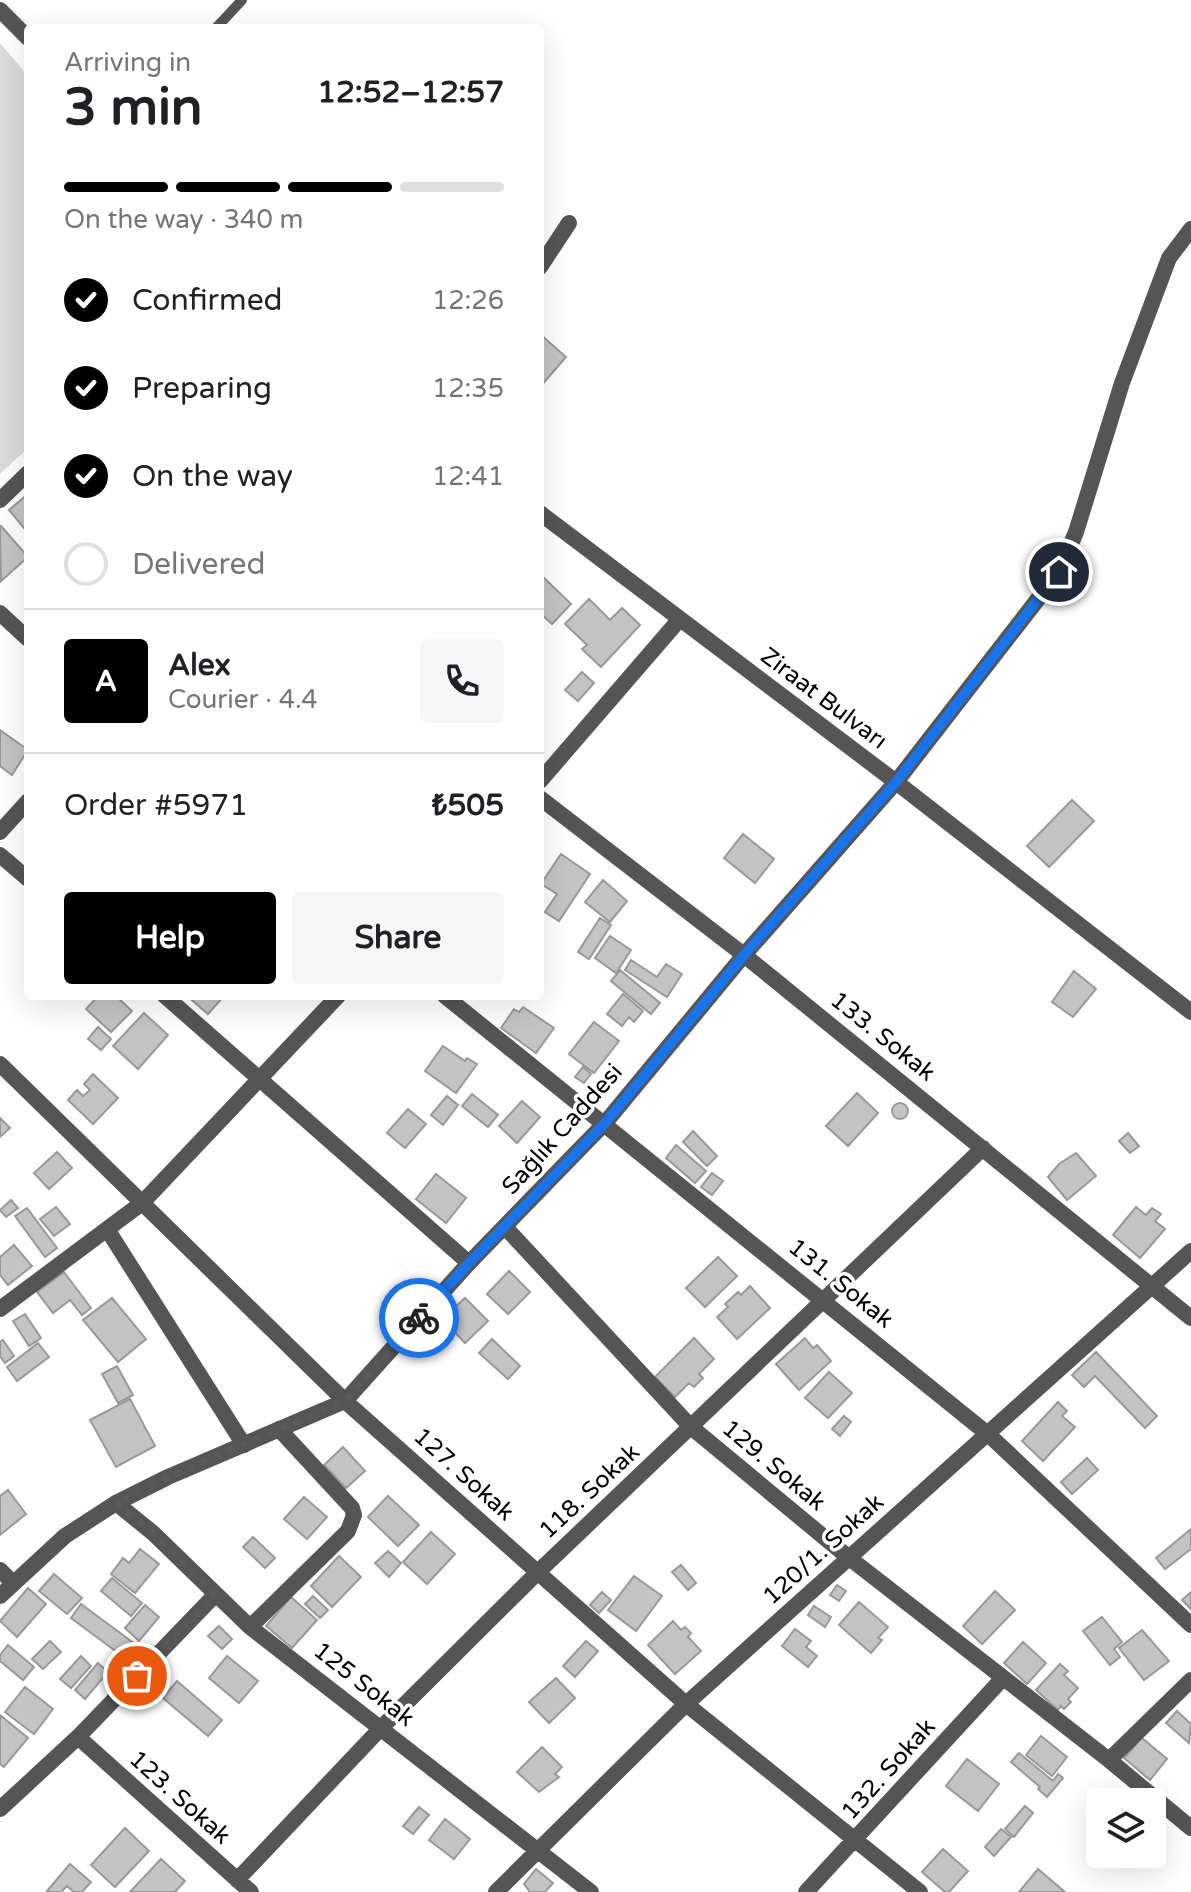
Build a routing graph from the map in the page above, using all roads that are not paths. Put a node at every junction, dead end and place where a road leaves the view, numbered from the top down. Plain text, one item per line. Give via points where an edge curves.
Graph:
1 (242, 0) edge
2 (0, 10) edge
3 (220, 24) edge
4 (24, 34) edge
5 (569, 223) dead end
6 (1191, 229) edge
7 (544, 261) edge
8 (24, 477) edge
9 (0, 500) edge
10 (544, 516) edge
11 (0, 613) edge
12 (679, 620) junction
13 (24, 635) edge
14 (544, 776) edge
15 (896, 782) junction
16 (544, 801) edge
17 (24, 805) edge
18 (0, 832) edge
19 (0, 855) edge
20 (24, 876) edge
21 (744, 955) junction
22 (170, 1000) edge
23 (334, 1000) edge
24 (450, 1000) edge
25 (1191, 1012) edge
26 (0, 1064) edge
27 (260, 1077) junction
28 (605, 1123) junction
29 (983, 1148) junction
30 (142, 1203) junction
31 (505, 1227) junction
32 (107, 1229) junction
33 (1191, 1251) edge
34 (469, 1263) junction
35 (1153, 1287) junction
36 (825, 1300) junction
37 (0, 1309) edge
38 (1191, 1318) edge
39 (345, 1401) junction
40 (691, 1427) junction
41 (279, 1429) junction
42 (989, 1435) junction
43 (244, 1445) junction
44 (116, 1503) junction
45 (848, 1557) junction
46 (0, 1570) edge
47 (538, 1572) junction
48 (13, 1583) junction
49 (215, 1595) junction
50 (0, 1596) edge
51 (1191, 1625) edge
52 (250, 1627) junction
53 (1003, 1678) junction
54 (1191, 1680) edge
55 (686, 1704) junction
56 (381, 1728) junction
57 (78, 1737) junction
58 (1109, 1760) junction
59 (0, 1809) edge
60 (1191, 1828) edge
61 (854, 1841) junction
62 (538, 1849) junction
63 (237, 1880) junction
64 (251, 1892) edge
65 (496, 1892) edge
66 (591, 1892) edge
67 (806, 1892) edge
68 (920, 1892) edge

1 - 3 lane
2 - 4 street
5 - 7 street
6 - 15 street, Sağlık Caddesi via 1169,258 1059,572
8 - 9 street
10 - 12 street, Ziraat Bulvarı
11 - 13 street
12 - 14 street
12 - 15 street, Ziraat Bulvarı
15 - 21 street, Sağlık Caddesi
15 - 25 street, Ziraat Bulvarı
16 - 21 street, 133. Sokak
17 - 18 street
19 - 20 street
21 - 28 street, Sağlık Caddesi
21 - 29 street, 133. Sokak
22 - 27 street
23 - 27 street
24 - 28 street, 131. Sokak
26 - 30 street, 127. Sokak
27 - 30 street
27 - 34 street
28 - 31 street, Sağlık Caddesi
28 - 36 street, 131. Sokak
29 - 35 street, 133. Sokak
29 - 36 street, 118. Sokak
30 - 32 street
30 - 39 street, 127. Sokak
31 - 34 street, Sağlık Caddesi
31 - 40 street, 129. Sokak
32 - 37 street
32 - 43 street
33 - 35 street, 120/1. Sokak
34 - 39 street, Sağlık Caddesi
35 - 38 street, 133. Sokak
35 - 42 street, 120/1. Sokak
36 - 40 street, 118. Sokak
36 - 42 street, 131. Sokak
39 - 41 street, Sağlık Caddesi
39 - 47 street, 127. Sokak
40 - 45 street, 129. Sokak
40 - 47 street, 118. Sokak
41 - 43 street, Sağlık Caddesi
41 - 52 street via 354,1515 348,1531
42 - 45 street, 120/1. Sokak
42 - 51 street, 131. Sokak
43 - 44 street, Sağlık Caddesi
44 - 48 street, Sağlık Caddesi via 65,1536
44 - 49 street, 125 Sokak
45 - 53 street, 129. Sokak
45 - 55 street, 120/1. Sokak
46 - 48 street
47 - 55 street, 127. Sokak
47 - 56 street, 118. Sokak
48 - 50 street, Sağlık Caddesi
49 - 52 street, 125 Sokak
49 - 57 street
52 - 56 street, 125 Sokak
53 - 58 street, 129. Sokak
53 - 61 street, 132. Sokak
54 - 58 street
55 - 61 street, 127. Sokak
55 - 62 street, 120/1. Sokak
56 - 62 street, 125 Sokak
56 - 63 street, 118. Sokak
57 - 59 street
57 - 63 street, 123. Sokak
58 - 60 street, 129. Sokak
61 - 67 street, 132. Sokak
61 - 68 street, 127. Sokak
62 - 65 street, 120/1. Sokak
62 - 66 street, 125 Sokak
63 - 64 street, 123. Sokak

